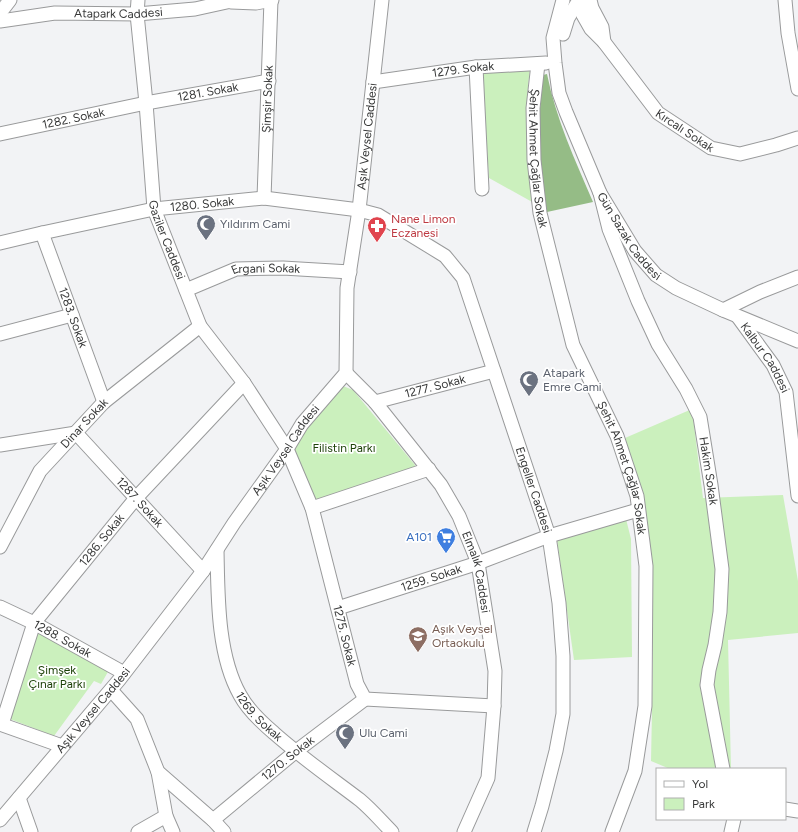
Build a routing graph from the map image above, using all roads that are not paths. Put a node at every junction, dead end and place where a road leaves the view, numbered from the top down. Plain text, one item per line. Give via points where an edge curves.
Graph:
1 (10, 0) edge
2 (138, 0) edge
3 (272, 0) edge
4 (562, 0) edge
5 (581, 0) edge
6 (590, 0) edge
7 (785, 0) edge
8 (234, 1) edge
9 (383, 1) edge
10 (0, 13) edge
11 (138, 14) junction
12 (0, 21) edge
13 (604, 42) junction
14 (554, 49) junction
15 (555, 63) junction
16 (538, 64) junction
17 (476, 67) junction
18 (269, 81) junction
19 (373, 82) junction
20 (798, 89) edge
21 (146, 102) junction
22 (0, 134) edge
23 (798, 138) edge
24 (482, 189) dead end
25 (600, 193) junction
26 (264, 198) junction
27 (154, 208) junction
28 (360, 210) junction
29 (42, 233) junction
30 (0, 244) edge
31 (350, 272) junction
32 (798, 277) edge
33 (186, 290) junction
34 (722, 310) junction
35 (72, 315) junction
36 (738, 317) junction
37 (200, 326) junction
38 (0, 334) edge
39 (798, 341) edge
40 (494, 371) junction
41 (346, 373) junction
42 (244, 383) junction
43 (104, 402) junction
44 (375, 402) junction
45 (76, 433) junction
46 (0, 445) edge
47 (287, 449) junction
48 (428, 469) junction
49 (798, 496) edge
50 (136, 498) junction
51 (312, 508) junction
52 (638, 510) junction
53 (549, 536) junction
54 (0, 547) edge
55 (217, 550) junction
56 (478, 563) junction
57 (203, 571) junction
58 (0, 607) edge
59 (338, 608) junction
60 (34, 623) junction
61 (124, 673) junction
62 (111, 690) junction
63 (365, 699) junction
64 (494, 706) junction
65 (1, 724) edge
66 (62, 746) junction
67 (295, 752) junction
68 (723, 768) edge
69 (158, 772) junction
70 (19, 798) junction
71 (786, 810) edge
72 (798, 811) edge
73 (166, 816) junction
74 (0, 820) edge
75 (213, 820) junction
76 (734, 820) edge
77 (31, 832) edge
78 (138, 832) edge
79 (172, 832) edge
80 (224, 832) edge
81 (392, 832) edge
82 (464, 832) edge
83 (534, 832) edge
84 (612, 832) edge
85 (731, 832) edge

1 - 10 street
2 - 11 street, Gaziler Caddesi
3 - 8 street, Atapark Caddesi via 256,3
3 - 18 street, Şimşir Sokak
4 - 14 street, Gün Sazak Caddesi via 553,38
5 - 13 street, Kırcalı Sokak via 583,15 591,29
5 - 14 street via 568,18 561,40
6 - 13 street, Kırcalı Sokak via 602,27
7 - 20 street
8 - 11 street, Atapark Caddesi via 195,9
9 - 19 street, Aşık Veysel Caddesi
11 - 12 street, Atapark Caddesi via 55,13
11 - 21 street, Gaziler Caddesi
13 - 23 street, Kırcalı Sokak via 658,113 711,148 740,154
14 - 15 street, Gün Sazak Caddesi
15 - 16 street, 1279. Sokak
15 - 25 street, Gün Sazak Caddesi via 559,93
16 - 17 street, 1279. Sokak
16 - 52 street, Şehit Ahmet Çağlar Sokak via 533,108 534,160 540,213 573,345 617,436 637,496
17 - 19 street, 1279. Sokak
17 - 24 street
18 - 21 street, 1281. Sokak
18 - 26 street, Şimşir Sokak
19 - 28 street, Aşık Veysel Caddesi
21 - 22 street, 1282. Sokak
21 - 27 street, Gaziler Caddesi
25 - 34 street, Gün Sazak Caddesi via 635,251 656,275 676,288
25 - 68 street, Hakim Sokak via 609,229 638,301 658,344 700,417 722,569 720,612 707,685
26 - 27 street, 1280. Sokak
26 - 28 street, 1280. Sokak
27 - 29 street, 1280. Sokak
27 - 33 street, Gaziler Caddesi
28 - 31 street, Aşık Veysel Caddesi
28 - 40 street, Engeller Caddesi via 378,215 444,256 463,278
29 - 30 street, 1280. Sokak
29 - 35 street, 1283. Sokak
31 - 33 street, Ergani Sokak via 283,268 236,269
31 - 41 street, Aşık Veysel Caddesi via 347,288
32 - 34 street
33 - 37 street, Gaziler Caddesi
34 - 36 street, Gün Sazak Caddesi
35 - 38 street
35 - 43 street, 1283. Sokak
36 - 39 street, Gün Sazak Caddesi
36 - 49 street, Kalbur Caddesi via 773,365 786,392
37 - 42 street, Gaziler Caddesi
37 - 43 street, Dinar Sokak
40 - 44 street, 1277. Sokak
40 - 53 street, Engeller Caddesi
41 - 44 street, Elmalık Caddesi
41 - 47 street, Aşık Veysel Caddesi via 302,424
42 - 47 street, Gaziler Caddesi
42 - 50 street, 1286. Sokak
43 - 45 street, Dinar Sokak
44 - 48 street, Elmalık Caddesi
45 - 46 street
45 - 50 street, 1287. Sokak
45 - 54 street, Dinar Sokak via 40,471
47 - 51 street, 1275. Sokak
47 - 55 street, Aşık Veysel Caddesi
48 - 51 street
48 - 56 street, Elmalık Caddesi via 441,485 459,516
50 - 57 street, 1287. Sokak
50 - 60 street, 1286. Sokak
51 - 59 street, 1275. Sokak
52 - 53 street, 1259. Sokak
52 - 84 street, Şehit Ahmet Çağlar Sokak via 646,566 645,706 635,771
53 - 56 street, 1259. Sokak
53 - 83 street, Engeller Caddesi via 562,641 564,714
55 - 57 street, Aşık Veysel Caddesi
55 - 67 street, 1269. Sokak via 222,642 228,667 240,696 256,717
56 - 59 street, 1259. Sokak
56 - 64 street, Elmalık Caddesi via 495,671
57 - 61 street, Aşık Veysel Caddesi
58 - 60 street, 1288. Sokak
59 - 63 street, 1275. Sokak via 357,684
60 - 61 street, 1288. Sokak
60 - 65 street, 1286. Sokak
61 - 62 street, Aşık Veysel Caddesi
62 - 66 street, Aşık Veysel Caddesi
62 - 69 street via 137,719
63 - 64 street
63 - 67 street, 1270. Sokak
64 - 82 street, Elmalık Caddesi via 488,778
65 - 66 street
66 - 70 street, Aşık Veysel Caddesi
67 - 75 street, 1270. Sokak
67 - 81 street, 1269. Sokak via 361,801
69 - 73 street
69 - 75 street
70 - 74 street, Aşık Veysel Caddesi
70 - 77 street
71 - 72 street
73 - 78 street
73 - 79 street
75 - 80 street
76 - 85 street

